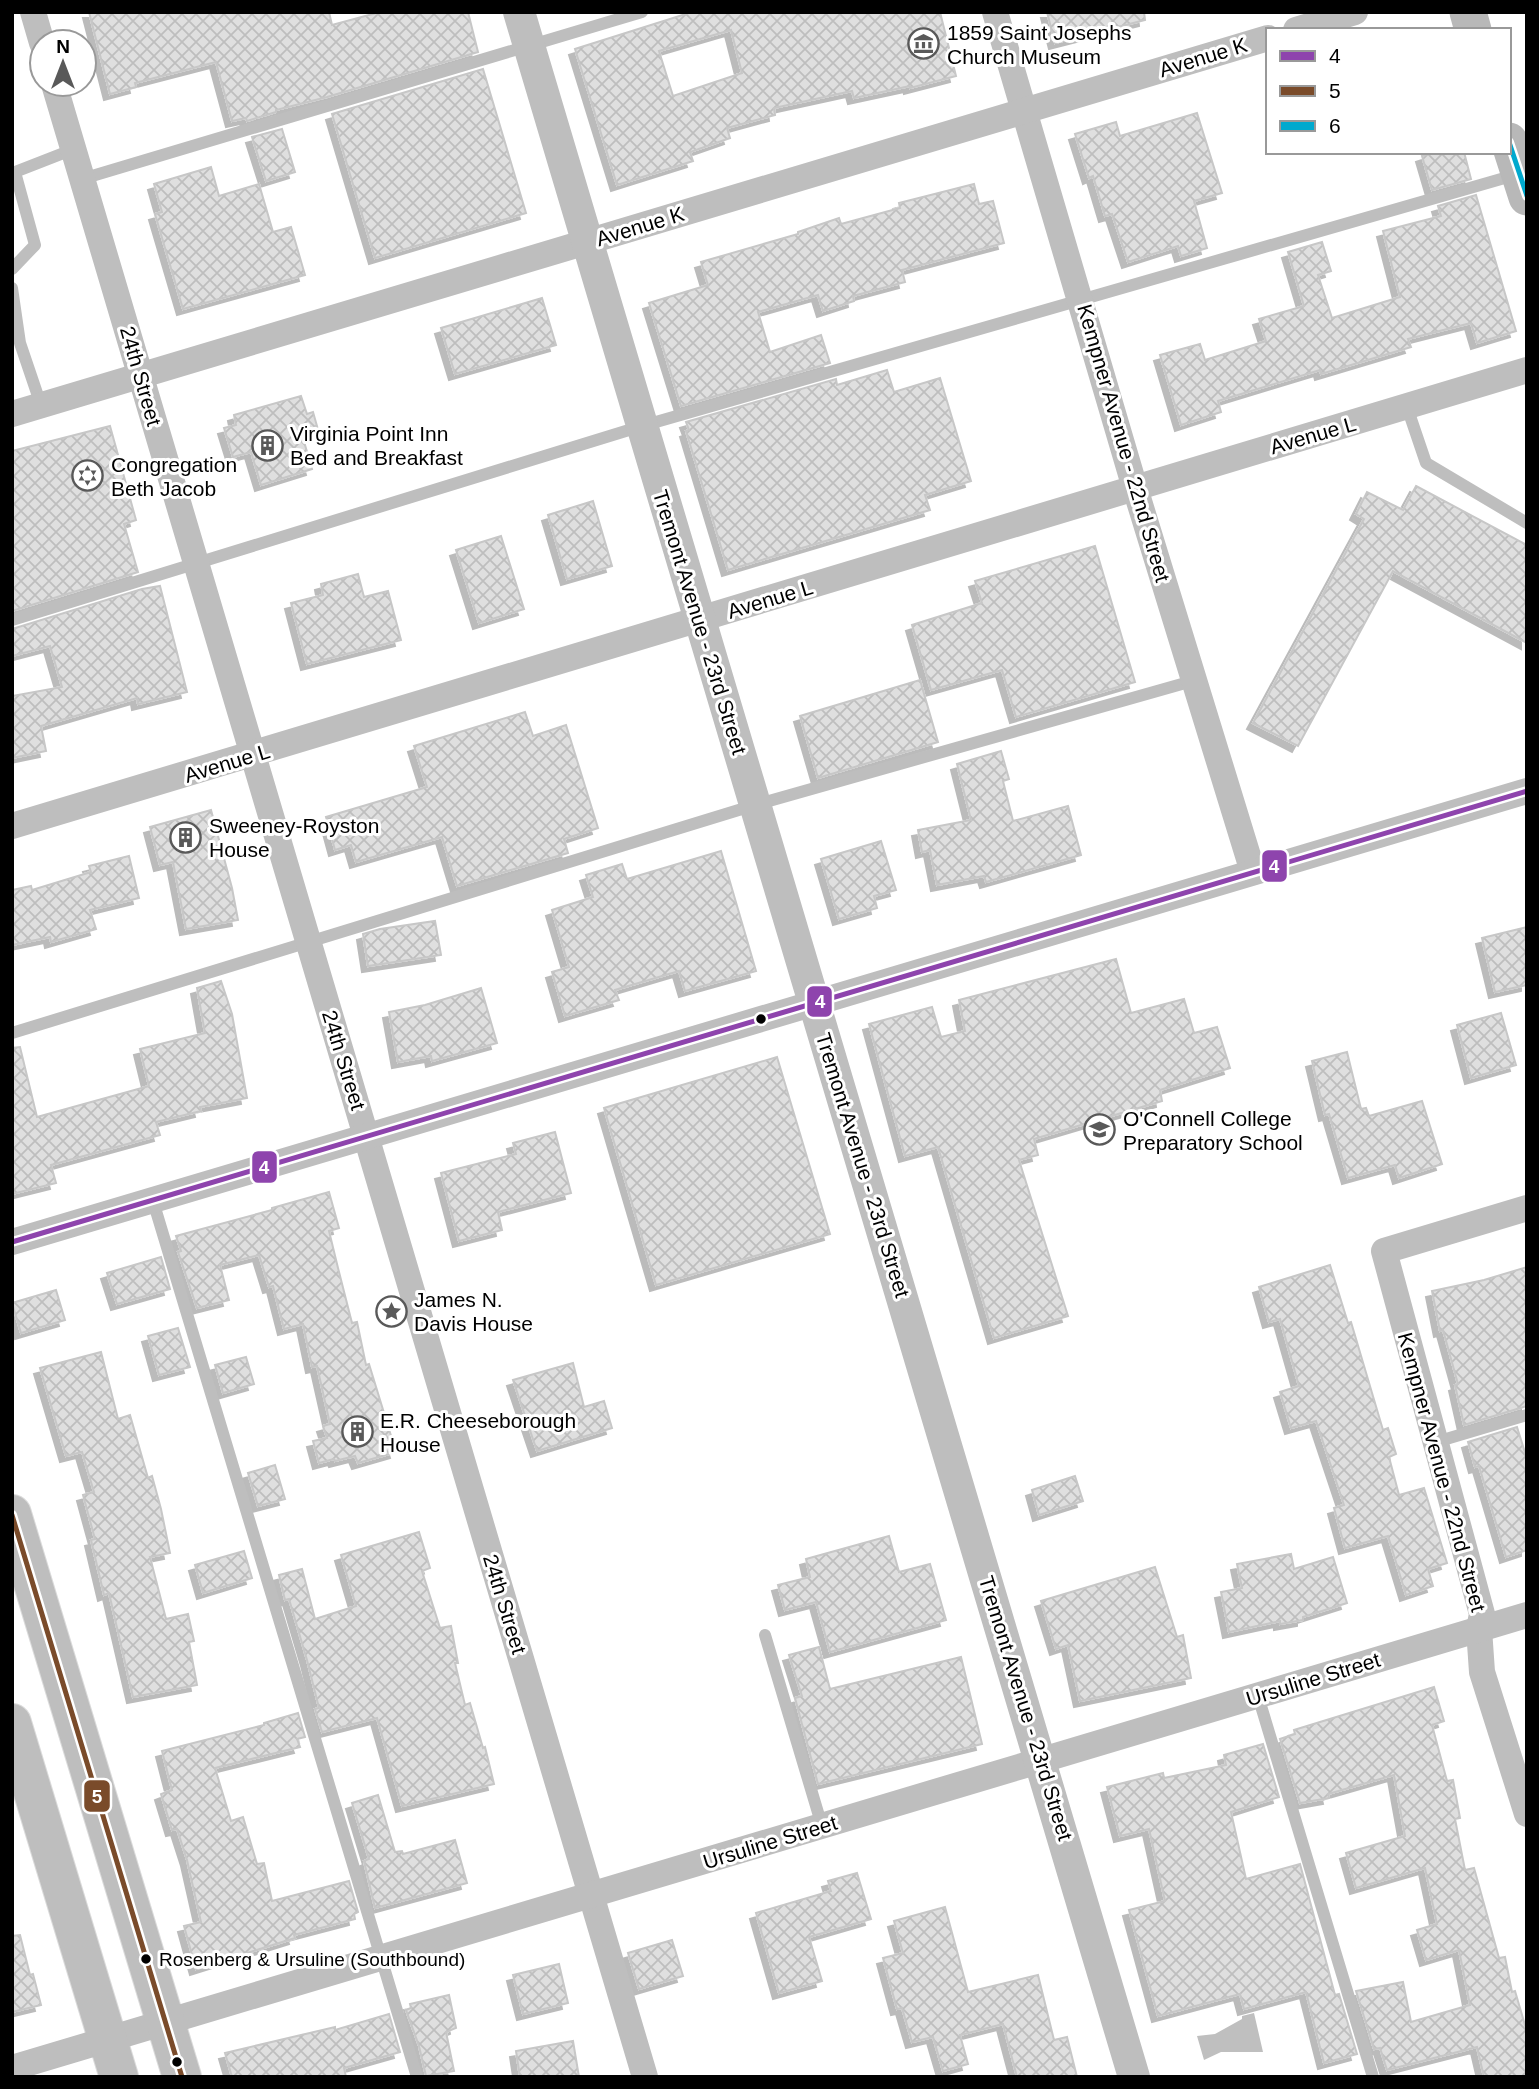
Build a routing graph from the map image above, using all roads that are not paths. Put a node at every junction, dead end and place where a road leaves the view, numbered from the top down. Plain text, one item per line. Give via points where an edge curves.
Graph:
1 (519, 12) edge
2 (642, 12) edge
3 (995, 12) edge
4 (1355, 12) edge
5 (1303, 28) edge
6 (1266, 39) edge
7 (528, 46) junction
8 (58, 98) edge
9 (1025, 111) junction
10 (74, 149) junction
11 (1519, 171) edge
12 (82, 179) junction
13 (586, 242) junction
14 (12, 269) edge
15 (12, 288) edge
16 (1082, 300) junction
17 (16, 345) edge
18 (1527, 370) edge
19 (141, 376) junction
20 (41, 405) junction
21 (1407, 407) junction
22 (12, 414) edge
23 (642, 426) junction
24 (1135, 488) junction
25 (1527, 523) edge
26 (197, 564) junction
27 (12, 620) edge
28 (700, 621) junction
29 (1196, 680) junction
30 (253, 755) junction
31 (1527, 792) edge
32 (755, 806) junction
33 (12, 826) edge
34 (1253, 872) junction
35 (309, 942) junction
36 (815, 1002) junction
37 (12, 1033) edge
38 (366, 1136) junction
39 (153, 1201) junction
40 (1527, 1209) edge
41 (12, 1242) edge
42 (1527, 1415) edge
43 (1436, 1442) junction
44 (12, 1514) edge
45 (1527, 1615) edge
46 (1479, 1629) junction
47 (765, 1635) dead end
48 (1258, 1696) junction
49 (12, 1723) edge
50 (1042, 1760) junction
51 (1527, 1814) edge
52 (822, 1826) junction
53 (591, 1895) junction
54 (381, 1958) junction
55 (166, 2023) junction
56 (107, 2039) junction
57 (12, 2068) edge
58 (119, 2077) edge
59 (182, 2077) edge
60 (417, 2077) edge
61 (645, 2077) edge
62 (1134, 2077) edge
63 (1373, 2077) edge

1 - 7 street, Tremont Avenue - 23rd Street
2 - 7 lane
3 - 9 street, Kempner Avenue - 22nd Street
4 - 5 street
6 - 9 street, Avenue K
7 - 12 lane
7 - 13 street, Tremont Avenue - 23rd Street
8 - 10 street, 24th Street
9 - 13 street, Avenue K
9 - 16 street, Kempner Avenue - 22nd Street
10 - 12 street, 24th Street
10 - 14 lane via 15,172 34,245
11 - 16 lane
12 - 19 street, 24th Street
13 - 19 street, Avenue K
13 - 23 street, Tremont Avenue - 23rd Street
15 - 17 lane
16 - 23 lane
16 - 24 street, Kempner Avenue - 22nd Street
17 - 20 lane
18 - 21 street, Avenue L
19 - 20 street, Avenue K
19 - 26 street, 24th Street
20 - 22 street, Avenue K
21 - 24 street, Avenue L
21 - 25 lane via 1426,463
23 - 26 lane
23 - 28 street, Tremont Avenue - 23rd Street
24 - 28 street, Avenue L
24 - 29 street, Kempner Avenue - 22nd Street
26 - 27 lane
26 - 30 street, 24th Street
28 - 30 street, Avenue L
28 - 32 street, Tremont Avenue - 23rd Street
29 - 32 lane
29 - 34 street, Kempner Avenue - 22nd Street
30 - 33 street, Avenue L
30 - 35 street, 24th Street
31 - 34 street
32 - 35 lane
32 - 36 street, Tremont Avenue - 23rd Street
34 - 36 street
35 - 37 lane
35 - 38 street, 24th Street
36 - 38 street
36 - 50 street, Tremont Avenue - 23rd Street
38 - 39 street
38 - 53 street, 24th Street
39 - 41 street
39 - 54 lane
40 - 43 street, Kempner Avenue - 22nd Street via 1384,1251
42 - 43 lane
43 - 46 street, Kempner Avenue - 22nd Street via 1482,1614
44 - 55 main road
45 - 46 street, Ursuline Street
46 - 48 street, Ursuline Street
46 - 51 street, Kempner Avenue - 22nd Street via 1482,1672
47 - 52 lane
48 - 50 street, Ursuline Street
48 - 63 lane
49 - 56 main road
50 - 52 street, Ursuline Street
50 - 62 street, Tremont Avenue - 23rd Street
52 - 53 street, Ursuline Street
53 - 54 street, Ursuline Street
53 - 61 street, 24th Street
54 - 55 street, Ursuline Street
54 - 60 lane
55 - 56 street, Ursuline Street
55 - 59 main road
56 - 57 street, Ursuline Street
56 - 58 main road

